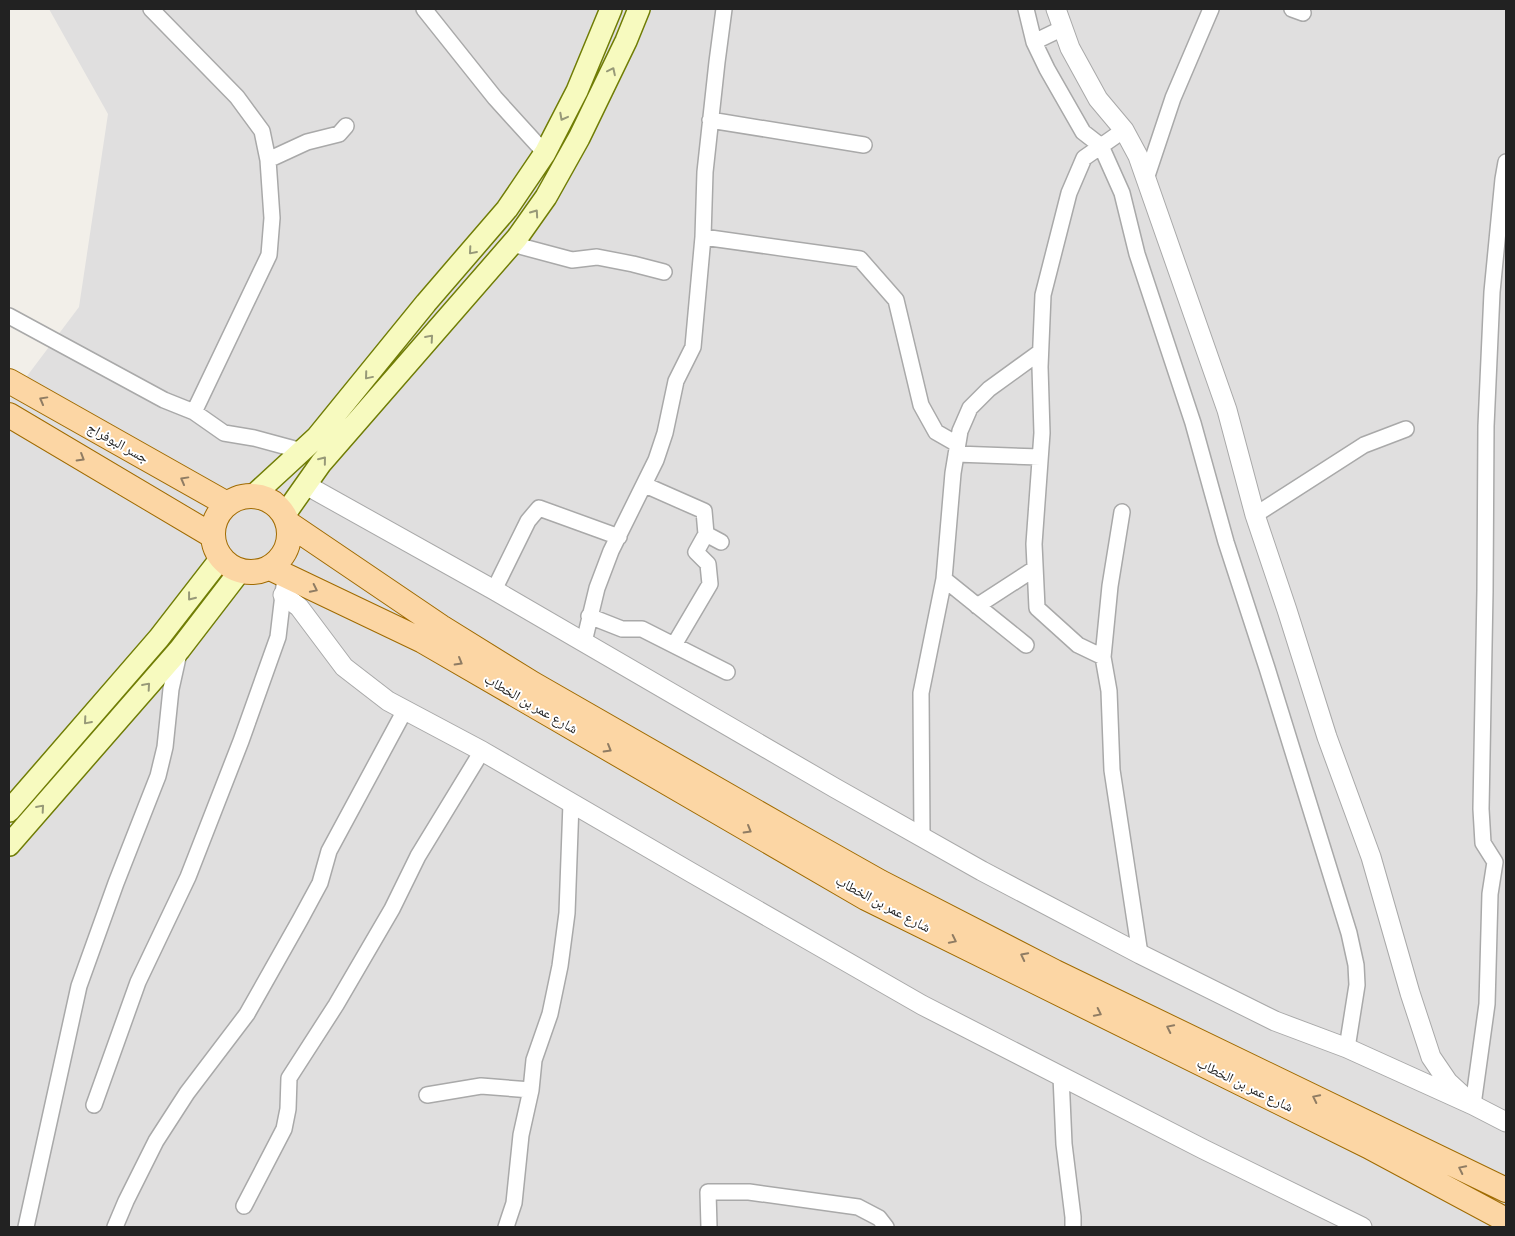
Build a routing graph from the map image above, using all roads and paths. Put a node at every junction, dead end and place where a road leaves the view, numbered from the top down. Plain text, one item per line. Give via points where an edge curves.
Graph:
1 (151, 9) edge
2 (424, 9) edge
3 (611, 9) edge
4 (639, 9) edge
5 (724, 9) edge
6 (1026, 9) edge
7 (1056, 9) edge
8 (1210, 9) edge
9 (1063, 28) junction
10 (1034, 42) junction
11 (710, 120) junction
12 (346, 126) dead end
13 (1124, 130) junction
14 (864, 146) dead end
15 (1102, 146) junction
16 (545, 153) junction
17 (268, 160) junction
18 (1506, 162) edge
19 (1146, 179) junction
20 (703, 237) junction
21 (512, 244) junction
22 (664, 272) dead end
23 (9, 316) edge
24 (1040, 352) junction
25 (9, 381) edge
26 (194, 412) junction
27 (9, 415) edge
28 (1406, 429) dead end
29 (957, 449) junction
30 (302, 451) junction
31 (1040, 457) junction
32 (306, 485) junction
33 (645, 485) junction
34 (254, 495) junction
35 (227, 504) junction
36 (1122, 512) dead end
37 (1255, 515) junction
38 (287, 519) junction
39 (706, 534) junction
40 (213, 536) junction
41 (618, 537) junction
42 (721, 542) dead end
43 (231, 565) junction
44 (1034, 569) junction
45 (279, 579) junction
46 (944, 579) junction
47 (494, 590) junction
48 (977, 606) junction
49 (590, 616) junction
50 (584, 642) junction
51 (674, 645) junction
52 (1026, 645) dead end
53 (180, 649) junction
54 (1103, 657) junction
55 (727, 672) dead end
56 (405, 710) junction
57 (482, 751) junction
58 (571, 803) junction
59 (9, 811) edge
60 (922, 837) junction
61 (9, 845) edge
62 (1140, 954) junction
63 (1347, 1048) junction
64 (1061, 1076) junction
65 (531, 1090) junction
66 (427, 1095) dead end
67 (94, 1105) dead end
68 (1473, 1105) junction
69 (1506, 1122) edge
70 (1506, 1190) edge
71 (244, 1206) dead end
72 (1506, 1220) edge
73 (26, 1227) edge
74 (115, 1227) edge
75 (506, 1227) edge
76 (709, 1227) edge
77 (886, 1227) edge
78 (1073, 1227) edge
79 (1362, 1227) edge

1 - 17 street via 237,97 262,131
2 - 16 street via 495,98
3 -> 16 main road via 577,91
21 -> 4 main road via 546,197 579,138
5 - 11 street
6 - 10 street
7 - 9 street
8 - 19 street via 1173,98
9 - 10 street
9 - 13 street via 1070,48 1098,98
10 - 15 street via 1084,132
11 - 14 street
11 - 20 street
12 - 17 street via 339,134 307,142
13 - 15 street
13 - 19 street
15 - 24 street via 1084,158 1069,193 1043,295
15 - 63 street via 1122,193 1137,254 1193,423 1226,542 1349,933 1357,985
16 -> 30 main road via 507,209 317,438
17 - 26 street via 272,218 269,255
18 - 68 street via 1492,292 1486,426 1481,809 1483,843 1494,862 1487,1004
19 - 37 street via 1227,410
20 - 29 street via 860,259 896,300 921,405 936,432
20 - 33 street via 693,347 676,381 665,434
21 - 22 street via 572,260 597,257
32 -> 21 main road via 326,456
23 - 26 street via 164,400
24 - 29 street via 989,389 970,408 960,431
24 - 31 street
35 -> 25 main road, جسر البوفراج
26 - 30 street via 224,433
27 -> 40 main road
28 - 37 street via 1364,445
29 - 31 street
29 - 46 street
30 - 34 main road
31 - 44 street
32 - 38 main road
32 - 47 street
33 - 39 street via 704,511
33 - 41 street
34 - 35 main road via 240,497
34 - 38 main road via 276,504
35 - 40 main road via 216,518
36 - 54 street
37 - 68 street via 1327,737 1371,857 1431,1057 1448,1082
38 - 45 main road via 290,536 280,560
70 -> 38 main road, شارع عمر بن الخطاب via 1056,972 880,882 533,684 441,627
39 - 42 street
39 - 51 street via 696,552 708,564 710,584
40 - 43 main road via 215,548
41 - 47 street via 539,508 528,521
41 - 49 street via 597,588
43 - 45 main road
43 - 53 main road
43 -> 59 main road via 159,638
44 - 48 street
44 - 54 street via 1037,608 1078,645
45 - 56 street via 344,667
45 - 67 street via 278,637 188,877 138,982
45 -> 72 main road, شارع عمر بن الخطاب via 423,641 866,898 1368,1146
46 - 48 street
46 - 60 street via 921,693
47 - 50 street
48 - 52 street
49 - 50 street
49 - 51 street via 622,629 642,629
50 - 60 street
51 - 55 street
61 -> 53 main road
53 - 73 street via 158,776 79,986
54 - 62 street via 1109,691 1112,770
56 - 57 street
56 - 74 street via 330,851 320,883 300,920 247,1014 187,1093 156,1141
57 - 58 street
57 - 71 street via 418,856 392,909 336,1005 289,1078 284,1129
58 - 64 street via 922,1005
58 - 65 street via 567,913 560,966 550,1014 534,1060
60 - 62 street
62 - 63 street via 1276,1021
63 - 68 street
64 - 78 street
64 - 79 street
65 - 66 street via 481,1086
65 - 75 street via 521,1135 514,1203
68 - 69 street
76 - 77 street via 708,1192 749,1192 858,1206 879,1218

